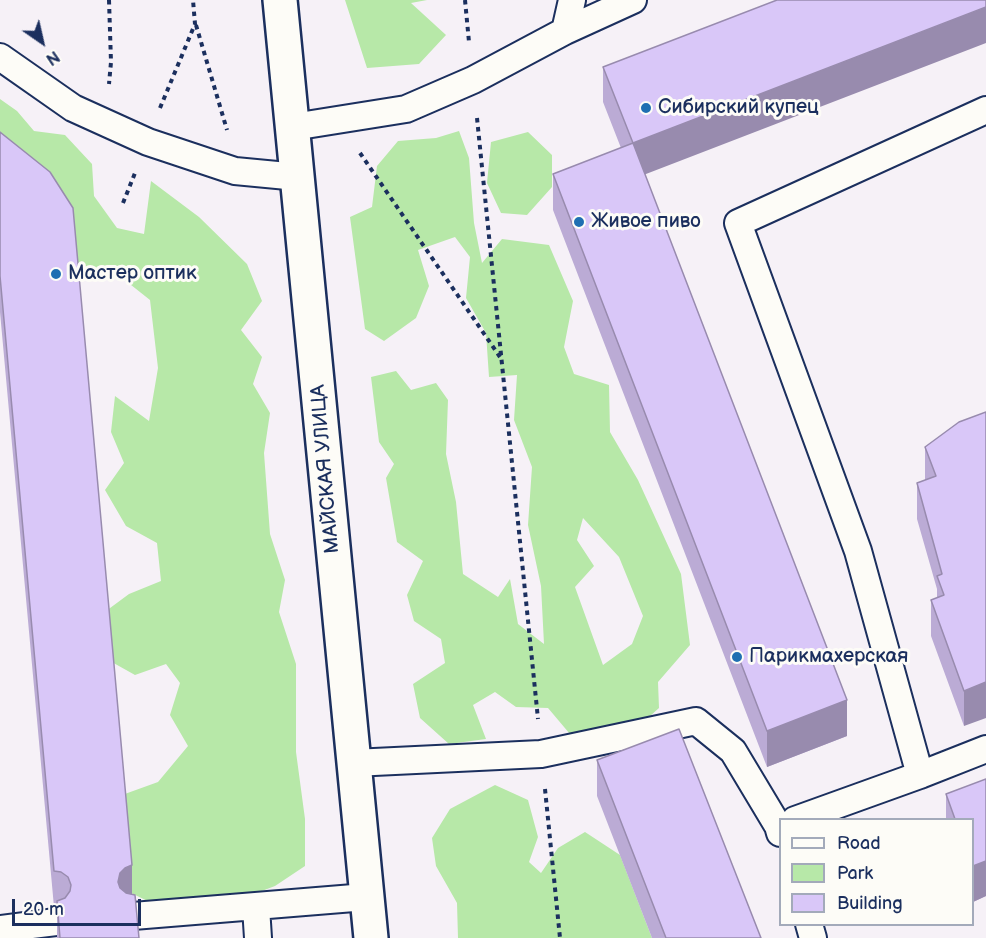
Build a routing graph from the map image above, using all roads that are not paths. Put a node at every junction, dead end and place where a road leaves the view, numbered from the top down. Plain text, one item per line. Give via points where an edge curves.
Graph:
1 (280, 0) edge
2 (572, 0) edge
3 (633, 0) edge
4 (565, 31) junction
5 (0, 57) edge
6 (986, 110) edge
7 (293, 127) junction
8 (298, 177) junction
9 (986, 749) edge
10 (353, 763) junction
11 (920, 774) junction
12 (804, 818) edge
13 (779, 820) edge
14 (366, 897) junction
15 (256, 907) junction
16 (133, 916) edge
17 (56, 922) edge
18 (0, 929) edge
19 (258, 938) edge
20 (370, 938) edge

1 - 7 main road, МАЙСКАЯ УЛИЦА
2 - 4 lane
3 - 4 lane
4 - 7 lane via 474,80 406,109
5 - 8 lane via 73,108 148,142 235,171
6 - 11 lane via 738,223 858,551
7 - 8 main road, МАЙСКАЯ УЛИЦА
8 - 10 main road, МАЙСКАЯ УЛИЦА
9 - 11 lane
10 - 13 lane via 541,754 696,721 733,751
10 - 14 main road, МАЙСКАЯ УЛИЦА
11 - 12 lane
14 - 15 lane
14 - 20 main road, МАЙСКАЯ УЛИЦА
15 - 16 lane
15 - 19 lane
17 - 18 lane

